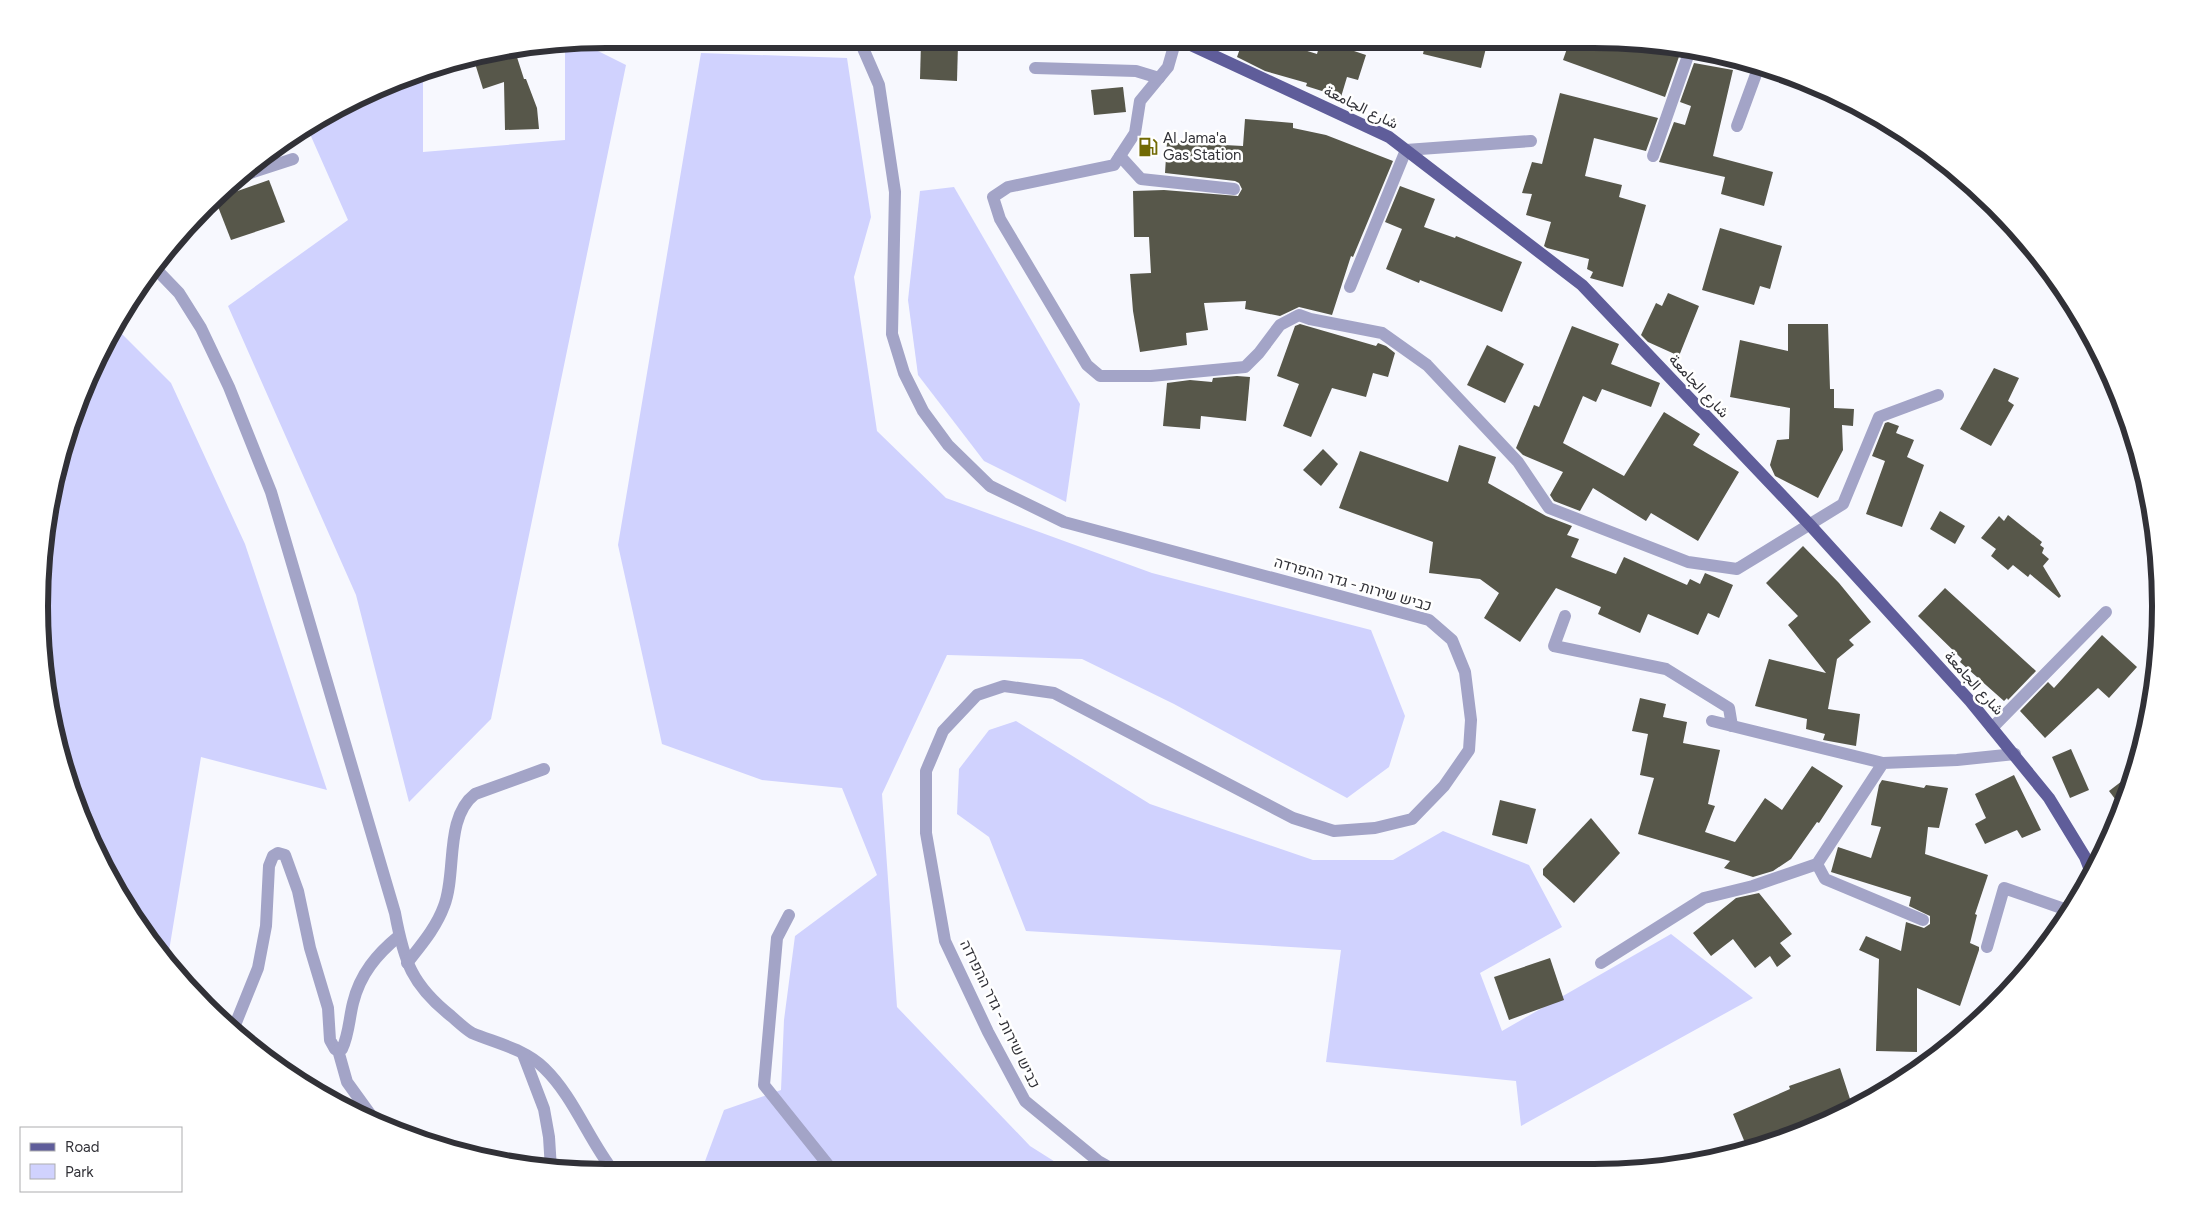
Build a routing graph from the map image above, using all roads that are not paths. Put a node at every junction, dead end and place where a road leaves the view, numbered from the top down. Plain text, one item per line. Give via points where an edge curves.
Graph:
1 (863, 48) edge
2 (1174, 48) edge
3 (1196, 48) edge
4 (1688, 56) edge
5 (1035, 68) dead end
6 (1758, 72) edge
7 (1159, 78) junction
8 (1737, 126) dead end
9 (1531, 141) dead end
10 (1406, 150) junction
11 (1120, 156) junction
12 (1652, 156) dead end
13 (293, 159) dead end
14 (255, 172) edge
15 (1234, 189) dead end
16 (159, 272) edge
17 (1350, 287) dead end
18 (1938, 395) dead end
19 (1810, 526) junction
20 (2106, 612) dead end
21 (1565, 616) dead end
22 (1712, 721) dead end
23 (1732, 726) junction
24 (1992, 728) junction
25 (2015, 754) junction
26 (1883, 763) junction
27 (544, 769) dead end
28 (1817, 864) junction
29 (2088, 866) edge
30 (2063, 909) edge
31 (788, 915) dead end
32 (1924, 920) dead end
33 (399, 936) junction
34 (1987, 948) dead end
35 (407, 963) junction
36 (1601, 963) dead end
37 (236, 1024) edge
38 (338, 1050) junction
39 (523, 1054) junction
40 (368, 1111) edge
41 (551, 1162) edge
42 (608, 1164) edge
43 (827, 1164) edge
44 (1103, 1164) edge

1 - 44 street, כביש שירות - גדר ההפרדה via 879,85 895,192 892,334 911,388 948,445 990,486 1064,522 1429,620 1452,640 1465,672 1471,720 1469,750 1444,786 1412,818 1375,828 1334,831 1293,818 1054,693 1004,686 977,695 944,731 926,771 926,833 945,941 1025,1101
2 - 7 street via 1168,67
3 - 10 main road, شارع الجامعة via 1389,137
4 - 12 street
5 - 7 street via 1136,71
6 - 8 street
7 - 11 street via 1140,102 1134,132
9 - 10 street
10 - 17 street
10 - 19 main road, شارع الجامعة via 1582,285
11 - 15 street via 1141,179
11 - 19 street via 1114,165 1008,188 994,198 1000,219 1087,365 1100,376 1150,376 1245,367 1280,325 1299,315 1382,332 1427,364 1518,462 1549,508 1688,562 1736,569
13 - 14 street
16 - 33 street via 179,293 201,328 229,387 271,492 395,913
18 - 19 street via 1879,417 1843,504
19 - 24 main road, شارع الجامعة
20 - 24 street
21 - 23 street via 1554,646 1666,669 1729,708
22 - 23 street
23 - 26 street
24 - 25 main road, شارع الجامعة
25 - 26 street
25 - 29 main road, شارع الجامعة via 2049,798
26 - 28 street
27 - 35 street via 468,798 456,826 445,904 436,925
28 - 32 street via 1825,879
28 - 36 street via 1753,886 1704,898
30 - 34 street via 2004,888
31 - 43 street via 777,938 764,1084
33 - 35 street
33 - 38 street via 367,968 353,1002 347,1038 342,1049
35 - 39 street via 433,1002 470,1032
37 - 38 street via 258,968 266,926 269,866 278,853 285,855 296,883 310,948 328,1008 330,1040
38 - 40 street via 347,1082
39 - 41 street via 544,1109
39 - 42 street via 543,1067 567,1096

